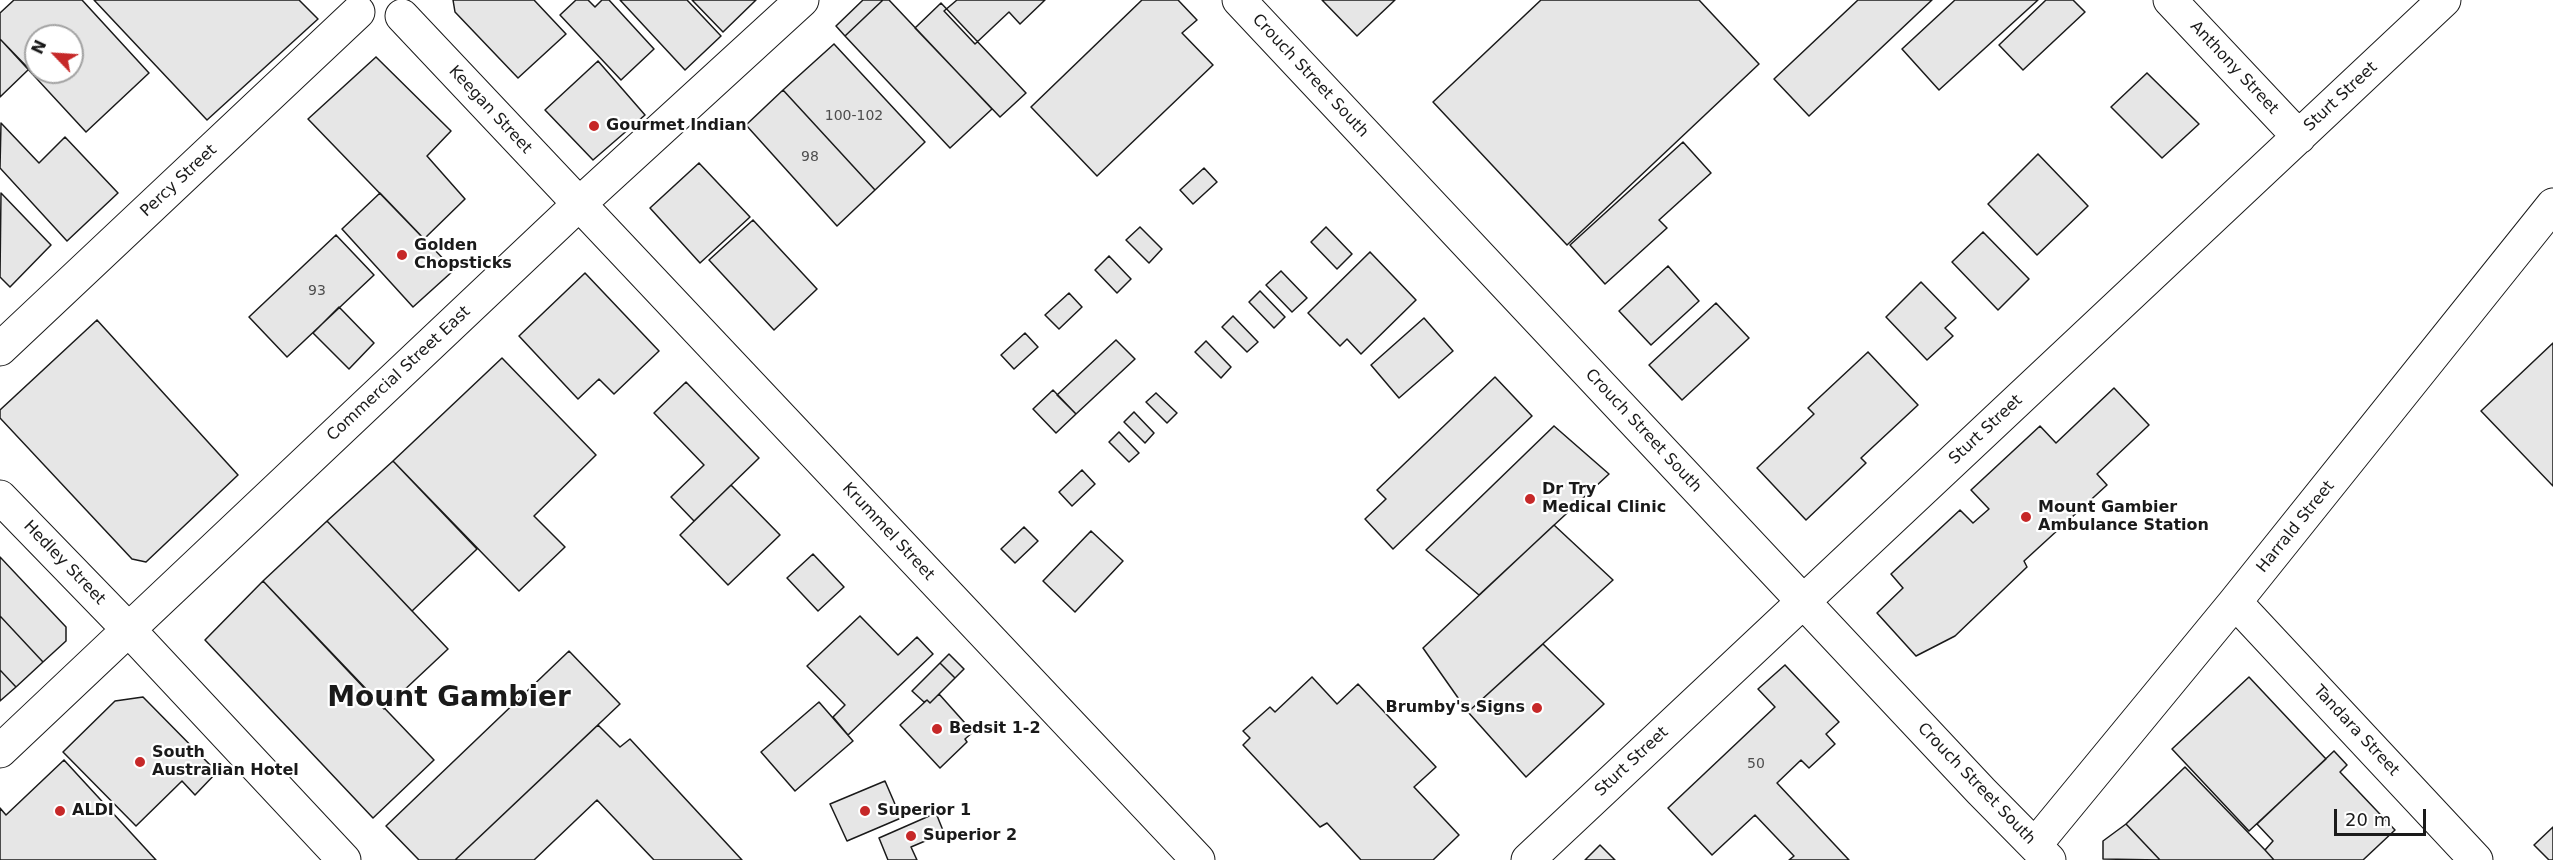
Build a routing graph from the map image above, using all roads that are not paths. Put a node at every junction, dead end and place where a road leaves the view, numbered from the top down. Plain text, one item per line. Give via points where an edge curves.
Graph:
1 (802, 0) edge
2 (1239, 0) edge
3 (2170, 0) edge
4 (2445, 0) edge
5 (355, 6) edge
6 (407, 8) edge
7 (2299, 137) junction
8 (578, 205) junction
9 (2553, 206) edge
10 (0, 349) edge
11 (0, 497) edge
12 (1803, 602) junction
13 (2235, 602) junction
14 (129, 630) junction
15 (0, 751) edge
16 (2042, 852) edge
17 (344, 860) edge
18 (1198, 860) edge
19 (1528, 860) edge
20 (2476, 860) edge

1 - 8 street, Commercial Street East
2 - 12 street, Crouch Street South
3 - 7 street, Anthony Street
4 - 7 street, Sturt Street
5 - 6 street via 365,19 384,23
5 - 10 street, Percy Street
6 - 8 street, Keegan Street
7 - 12 street, Sturt Street
8 - 14 street, Commercial Street East
8 - 18 street, Krummel Street
9 - 13 street, Harrald Street
11 - 14 street, Hedley Street
12 - 16 street, Crouch Street South
12 - 19 street, Sturt Street
13 - 16 street, Harrald Street
13 - 20 street, Tandara Street
14 - 15 street, Commercial Street East
14 - 17 street, Hedley Street

